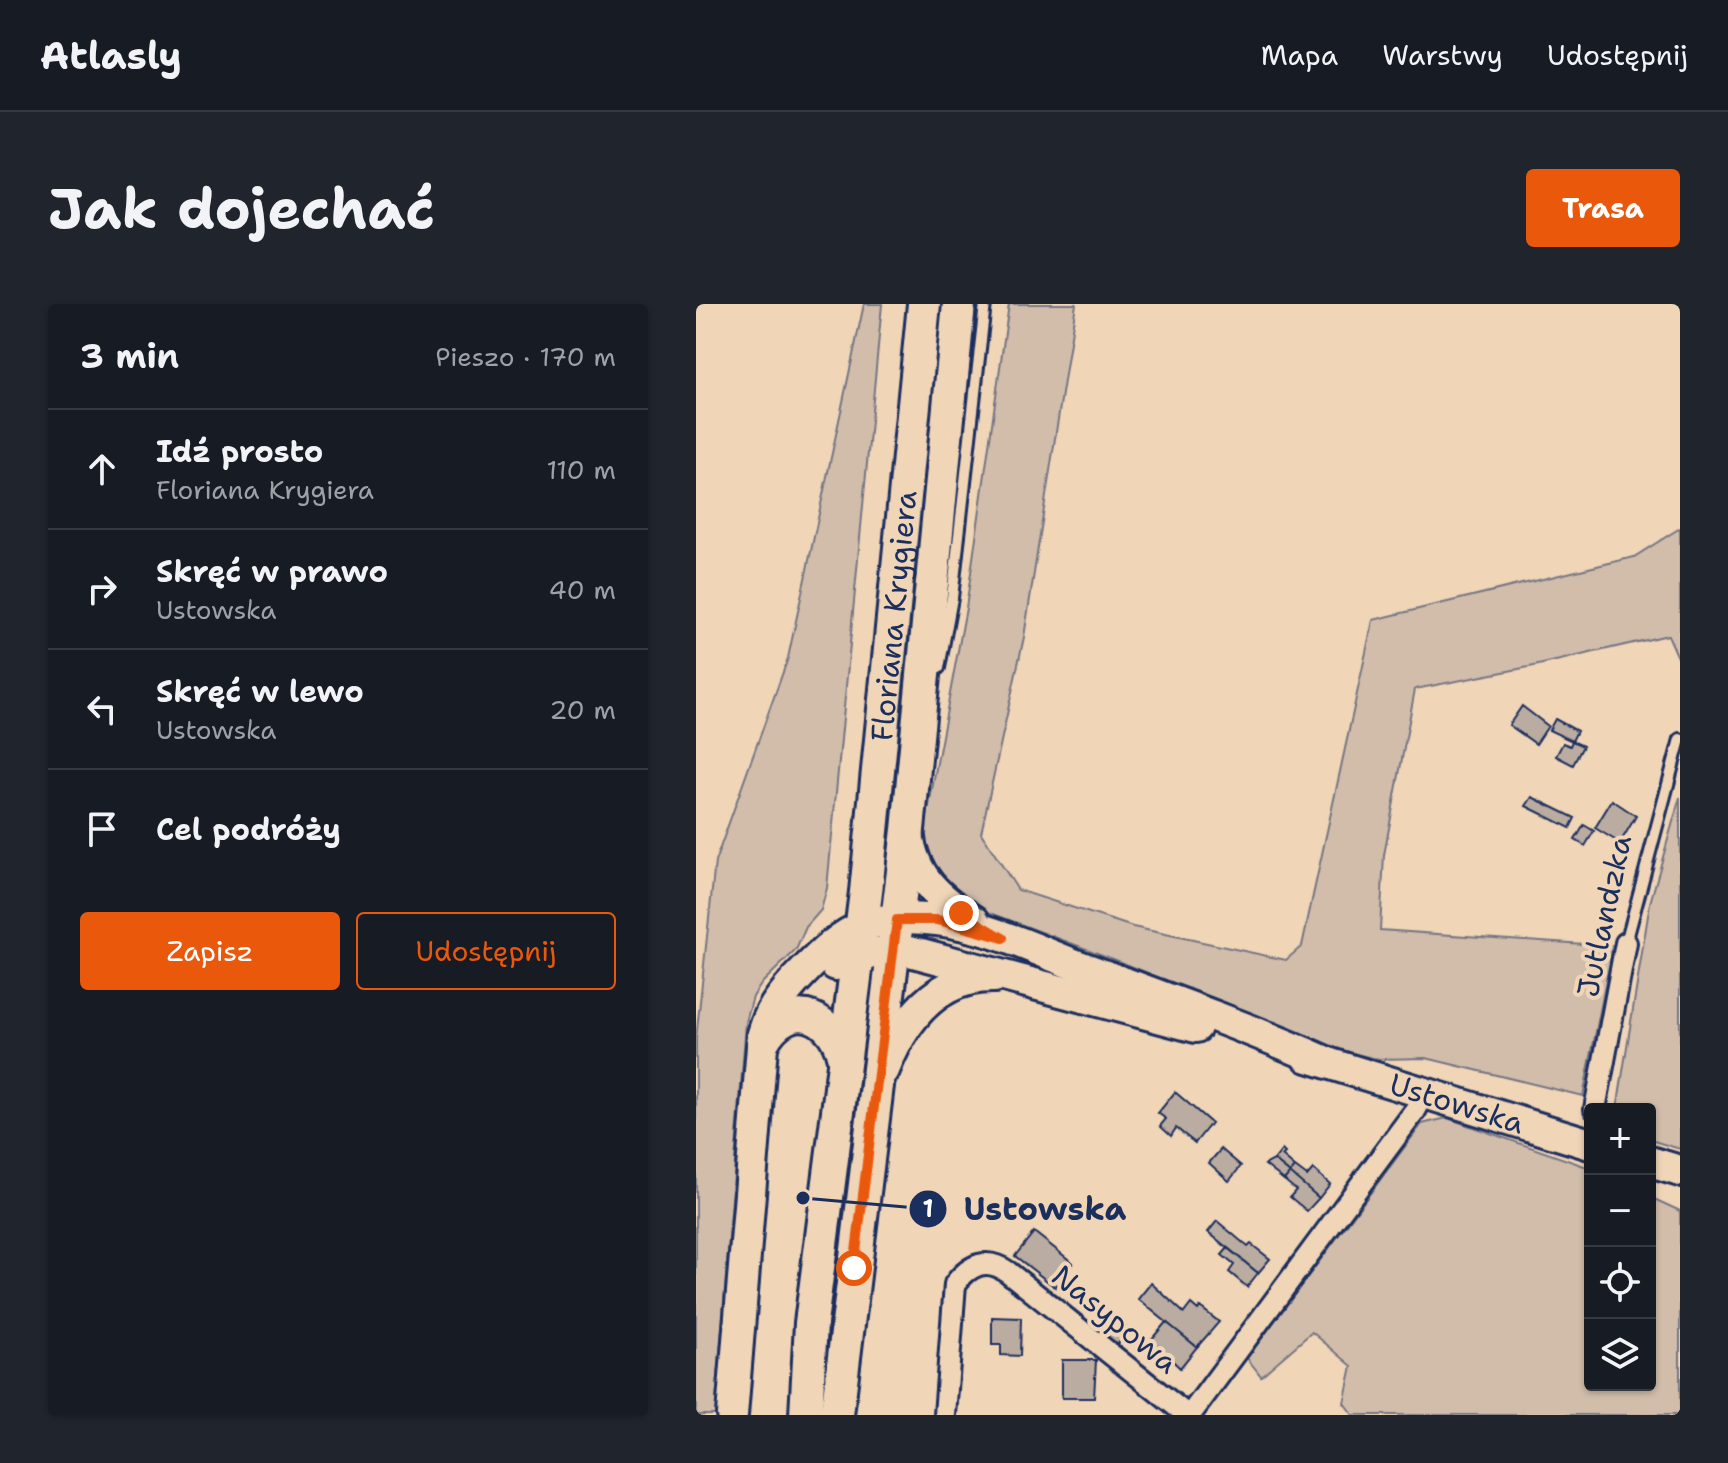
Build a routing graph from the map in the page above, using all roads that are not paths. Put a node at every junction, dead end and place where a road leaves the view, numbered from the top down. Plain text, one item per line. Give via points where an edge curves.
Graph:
1 (924, 304) edge
2 (959, 304) edge
3 (985, 304) edge
4 (1680, 739) edge
5 (909, 821) junction
6 (888, 937) junction
7 (1003, 938) junction
8 (1626, 943) joint
9 (1007, 977) junction
10 (761, 1048) junction
11 (1326, 1062) junction
12 (844, 1066) junction
13 (877, 1087) junction
14 (1426, 1091) junction
15 (1596, 1103) edge
16 (1584, 1138) edge
17 (1656, 1164) edge
18 (1680, 1171) edge
19 (732, 1415) edge
20 (806, 1415) edge
21 (837, 1415) edge
22 (945, 1415) edge
23 (1189, 1415) edge

1 - 6 main road, Floriana Krygiera via 874,821
2 - 5 main road, Floriana Krygiera
3 - 5 lane, Floriana Krygiera via 952,598
4 - 8 lane, Jutlandzka
5 - 6 main road, Floriana Krygiera
5 - 7 street, Ustowska via 915,866 936,895
6 - 7 street, Ustowska via 938,920
6 - 9 street, Ustowska
6 - 10 street via 794,983 770,1013
6 - 12 main road, Floriana Krygiera
6 - 13 main road, Floriana Krygiera
7 - 11 street, Ustowska
8 - 15 street, Jutlandzka
9 - 11 street, Ustowska
9 - 13 street, Ustowska via 961,981 929,999 901,1030
10 - 12 street via 778,1024 806,1016 825,1024 837,1037
10 - 19 street
11 - 14 street, Ustowska
12 - 20 main road, Floriana Krygiera via 811,1323
13 - 21 main road, Floriana Krygiera
14 - 16 street, Ustowska
14 - 23 street, Nasypowa
17 - 18 street
22 - 23 street, Nasypowa via 955,1284 985,1263 1008,1272

